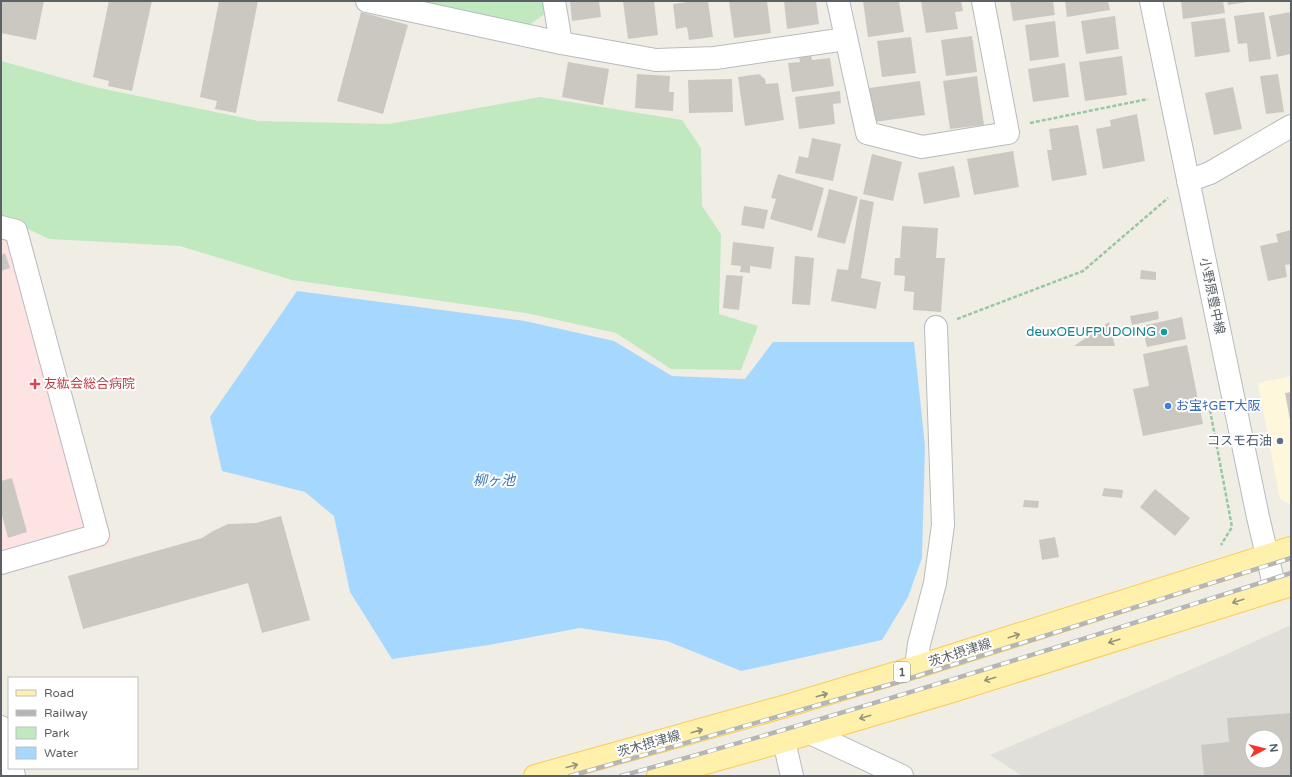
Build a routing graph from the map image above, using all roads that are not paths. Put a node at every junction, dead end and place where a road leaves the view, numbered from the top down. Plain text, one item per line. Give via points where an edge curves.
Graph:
1 (367, 1) edge
2 (554, 1) edge
3 (838, 1) edge
4 (983, 1) edge
5 (1152, 1) edge
6 (846, 39) junction
7 (561, 43) junction
8 (1291, 126) edge
9 (1188, 181) junction
10 (1, 227) edge
11 (936, 327) road end
12 (1291, 548) edge
13 (1266, 555) junction
14 (1, 564) edge
15 (1283, 587) edge
16 (916, 667) junction
17 (1, 727) edge
18 (812, 734) junction
19 (784, 742) junction
20 (8, 752) edge
21 (534, 776) edge
22 (658, 776) edge
23 (792, 776) edge
24 (902, 776) edge

1 - 7 street
2 - 7 street
3 - 6 street
4 - 6 street via 1008,133 922,147 867,133
5 - 9 street, 小野原豊中線
6 - 7 street via 715,58 656,60
8 - 9 street via 1210,173
9 - 13 street, 小野原豊中線
10 - 14 street via 16,231 98,535
11 - 16 street via 943,525 935,583 919,644
12 - 13 main road, 茨木摂津線 / 1
13 - 15 street, 小野原豊中線
16 -> 13 main road, 茨木摂津線 / 1
15 -> 18 main road
21 -> 16 main road, 茨木摂津線 / 1
17 - 20 street
18 - 19 main road
18 - 24 street
19 - 22 main road
19 - 23 street

